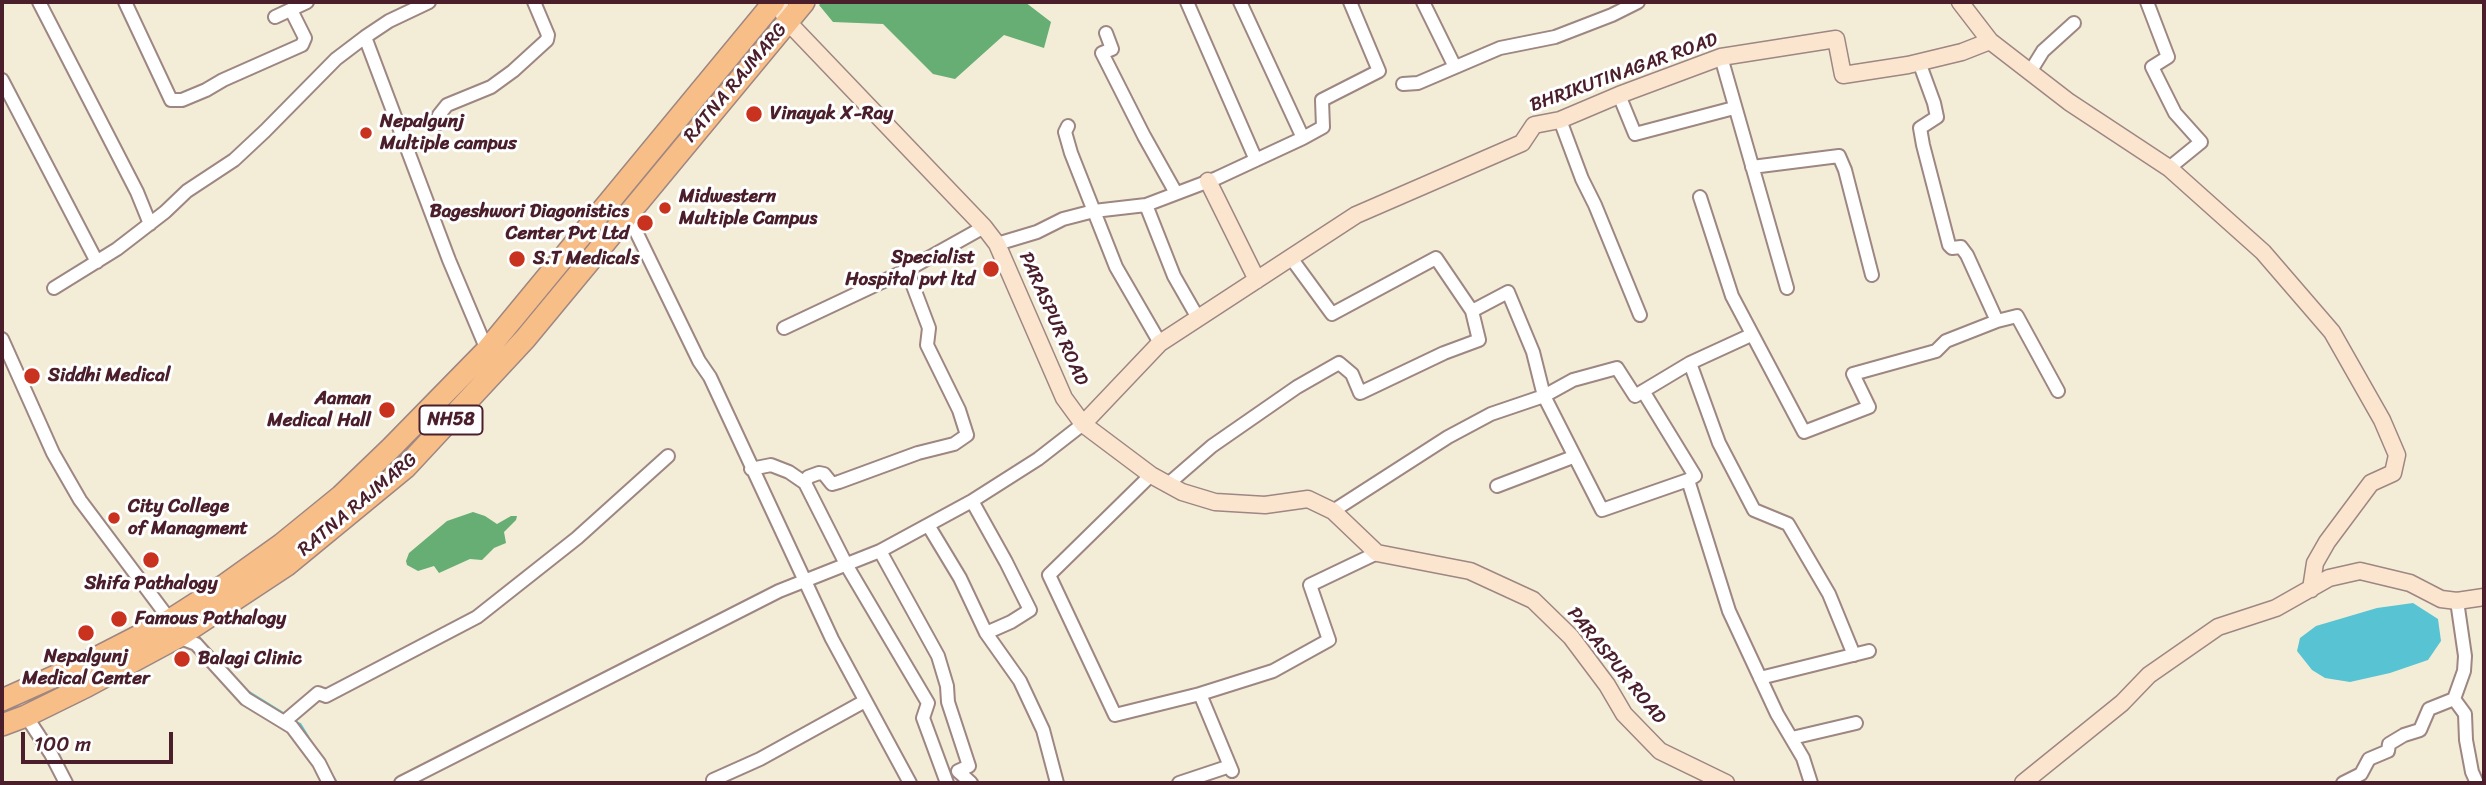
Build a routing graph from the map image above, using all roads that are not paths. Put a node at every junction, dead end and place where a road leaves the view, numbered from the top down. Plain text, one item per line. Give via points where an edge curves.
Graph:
1 (39, 2) edge
2 (125, 2) edge
3 (307, 2) edge
4 (429, 2) edge
5 (534, 2) edge
6 (776, 2) edge
7 (804, 2) edge
8 (1187, 2) edge
9 (1240, 2) edge
10 (1350, 2) edge
11 (1423, 2) edge
12 (1640, 2) edge
13 (1960, 2) edge
14 (2147, 2) edge
15 (291, 10) junction
16 (275, 17) dead end
17 (787, 21) junction
18 (2074, 23) dead end
19 (1106, 33) dead end
20 (365, 37) junction
21 (1990, 41) junction
22 (1721, 57) junction
23 (1919, 62) junction
24 (1455, 67) junction
25 (2030, 72) junction
26 (2, 80) edge
27 (1403, 84) dead end
28 (1619, 95) junction
29 (1734, 108) junction
30 (1560, 120) junction
31 (436, 125) dead end
32 (1068, 126) dead end
33 (1303, 138) junction
34 (1256, 160) junction
35 (1752, 167) junction
36 (2169, 168) junction
37 (1208, 181) junction
38 (1176, 193) junction
39 (1700, 197) dead end
40 (1146, 205) junction
41 (1094, 211) junction
42 (627, 213) junction
43 (150, 224) junction
44 (984, 227) junction
45 (997, 244) junction
46 (1291, 258) junction
47 (97, 262) junction
48 (907, 270) junction
49 (1872, 275) dead end
50 (1257, 280) junction
51 (54, 288) dead end
52 (1787, 288) dead end
53 (1472, 311) junction
54 (1640, 315) dead end
55 (1198, 318) junction
56 (1997, 321) junction
57 (784, 328) dead end
58 (1751, 335) junction
59 (2, 339) edge
60 (1160, 343) junction
61 (487, 349) junction
62 (1690, 363) junction
63 (1643, 391) junction
64 (2058, 391) dead end
65 (1544, 396) junction
66 (1083, 424) junction
67 (668, 456) dead end
68 (1573, 457) junction
69 (751, 468) junction
70 (1151, 475) junction
71 (1689, 480) junction
72 (805, 483) junction
73 (1167, 485) junction
74 (1497, 486) dead end
75 (972, 501) junction
76 (1333, 511) junction
77 (928, 525) junction
78 (880, 551) junction
79 (1377, 553) junction
80 (847, 566) junction
81 (806, 582) junction
82 (2311, 589) junction
83 (2484, 597) edge
84 (2457, 601) junction
85 (174, 629) junction
86 (986, 634) junction
87 (1869, 651) dead end
88 (1854, 655) junction
89 (1760, 678) junction
90 (1200, 694) junction
91 (2454, 699) junction
92 (2, 700) edge
93 (865, 701) junction
94 (26, 716) junction
95 (285, 721) junction
96 (1856, 723) dead end
97 (2, 725) edge
98 (1792, 738) junction
99 (711, 782) edge
100 (66, 783) edge
101 (329, 783) edge
102 (401, 783) edge
103 (910, 783) edge
104 (947, 783) edge
105 (971, 783) edge
106 (1057, 783) edge
107 (1179, 783) edge
108 (1726, 783) edge
109 (1811, 783) edge
110 (2023, 783) edge
111 (2343, 783) edge
112 (2477, 783) edge

1 - 43 street
2 - 15 street via 170,100 182,100 302,45 304,38
3 - 15 street
4 - 20 street
5 - 31 street via 547,40 491,88 447,105
6 - 17 street, PARASPUR ROAD
6 - 61 highway, RATNA RAJMARG / NH58
7 - 17 highway, RATNA RAJMARG / NH58
8 - 34 street
9 - 33 street
10 - 33 street via 1379,71 1322,100 1323,127
11 - 24 street
12 - 24 street via 1555,37 1500,48
13 - 21 street
14 - 36 street via 2168,57 2152,67 2175,113 2201,142
15 - 16 street
17 - 42 highway, RATNA RAJMARG / NH58
17 - 44 street, PARASPUR ROAD
18 - 25 street via 2043,51
19 - 38 street via 1112,49 1102,53
20 - 43 street via 234,160 187,191
20 - 61 street
21 - 23 street, BHRIKUTINAGAR ROAD
21 - 25 street
22 - 23 street, BHRIKUTINAGAR ROAD via 1836,39 1843,75
22 - 28 street, BHRIKUTINAGAR ROAD
22 - 29 street
23 - 56 street via 1937,117 1920,128 1949,245 1961,247 1967,256
24 - 27 street via 1418,83
25 - 36 street
26 - 47 street
28 - 29 street via 1635,134
28 - 30 street, BHRIKUTINAGAR ROAD
29 - 35 street
30 - 46 street, BHRIKUTINAGAR ROAD via 1534,125 1522,143 1356,215
30 - 54 street
32 - 41 street via 1070,153
33 - 34 street
34 - 37 street
35 - 49 street via 1839,156
35 - 52 street
36 - 82 street via 2263,252 2332,332 2382,419 2397,455 2393,473 2371,483 2327,542 2315,563
37 - 38 street
37 - 50 street
38 - 40 street
39 - 58 street via 1732,296
40 - 41 street
40 - 55 street via 1174,276
41 - 45 street
41 - 60 street via 1116,267
42 - 69 street
42 - 85 highway, RATNA RAJMARG / NH58 via 525,339 405,468 287,565
43 - 47 street
44 - 45 street, PARASPUR ROAD
44 - 48 street
45 - 66 street, PARASPUR ROAD via 1064,398
46 - 50 street, BHRIKUTINAGAR ROAD
46 - 53 street via 1332,314 1436,258
47 - 51 street
48 - 57 street
48 - 72 street via 929,328 927,345 967,435 954,444 839,482 832,484 819,473
50 - 55 street, BHRIKUTINAGAR ROAD
53 - 65 street via 1508,292 1533,352
53 - 73 street via 1479,340 1360,393 1352,374 1339,363 1212,446
55 - 60 street, BHRIKUTINAGAR ROAD
56 - 58 street via 1946,341 1936,351 1853,374 1869,407 1804,432
56 - 64 street via 2017,316
58 - 62 street
59 - 85 street via 53,453 80,500
60 - 66 street, BHRIKUTINAGAR ROAD
61 - 85 highway, RATNA RAJMARG / NH58 via 341,496
62 - 63 street
62 - 88 street via 1719,443 1754,510 1788,524 1829,594
63 - 65 street via 1635,396 1617,368 1573,380
63 - 71 street via 1695,476
65 - 68 street
65 - 76 street via 1491,414 1448,437
66 - 70 street, PARASPUR ROAD
66 - 75 street
67 - 95 street via 577,538 477,617 337,691 326,696 318,693
68 - 71 street via 1602,510
68 - 74 street
69 - 72 street via 771,464
69 - 81 street
70 - 73 street, PARASPUR ROAD
70 - 90 street via 1049,575 1115,715
71 - 89 street via 1729,611
72 - 80 street
73 - 76 street, PARASPUR ROAD via 1215,502 1265,505 1308,499
75 - 77 street
75 - 86 street via 1030,610
76 - 79 street, PARASPUR ROAD
77 - 78 street
77 - 86 street
78 - 80 street
78 - 105 street via 938,656 969,766 958,771
79 - 90 street via 1310,585 1329,640 1273,671
79 - 108 street, PARASPUR ROAD via 1470,571 1533,600 1571,638 1624,714 1660,751
80 - 81 street
80 - 104 street via 928,703 923,718
81 - 93 street
81 - 102 street via 779,591
82 - 84 street via 2329,578 2361,571
82 - 110 street via 2276,608 2218,627 2149,675
83 - 84 street
84 - 91 street via 2465,656
85 - 92 highway, RATNA RAJMARG / NH58
85 - 94 highway, RATNA RAJMARG / NH58
85 - 95 street via 196,644 246,699
86 - 106 street via 1020,681 1043,730
87 - 88 street
88 - 89 street
89 - 98 street
90 - 107 street via 1231,768
91 - 111 street via 2429,709 2420,730 2389,744 2388,751 2369,759 2361,774
91 - 112 street via 2465,714
93 - 99 street
93 - 103 street
94 - 97 highway, RATNA RAJMARG / NH58
94 - 100 street
95 - 101 street
96 - 98 street
98 - 109 street

